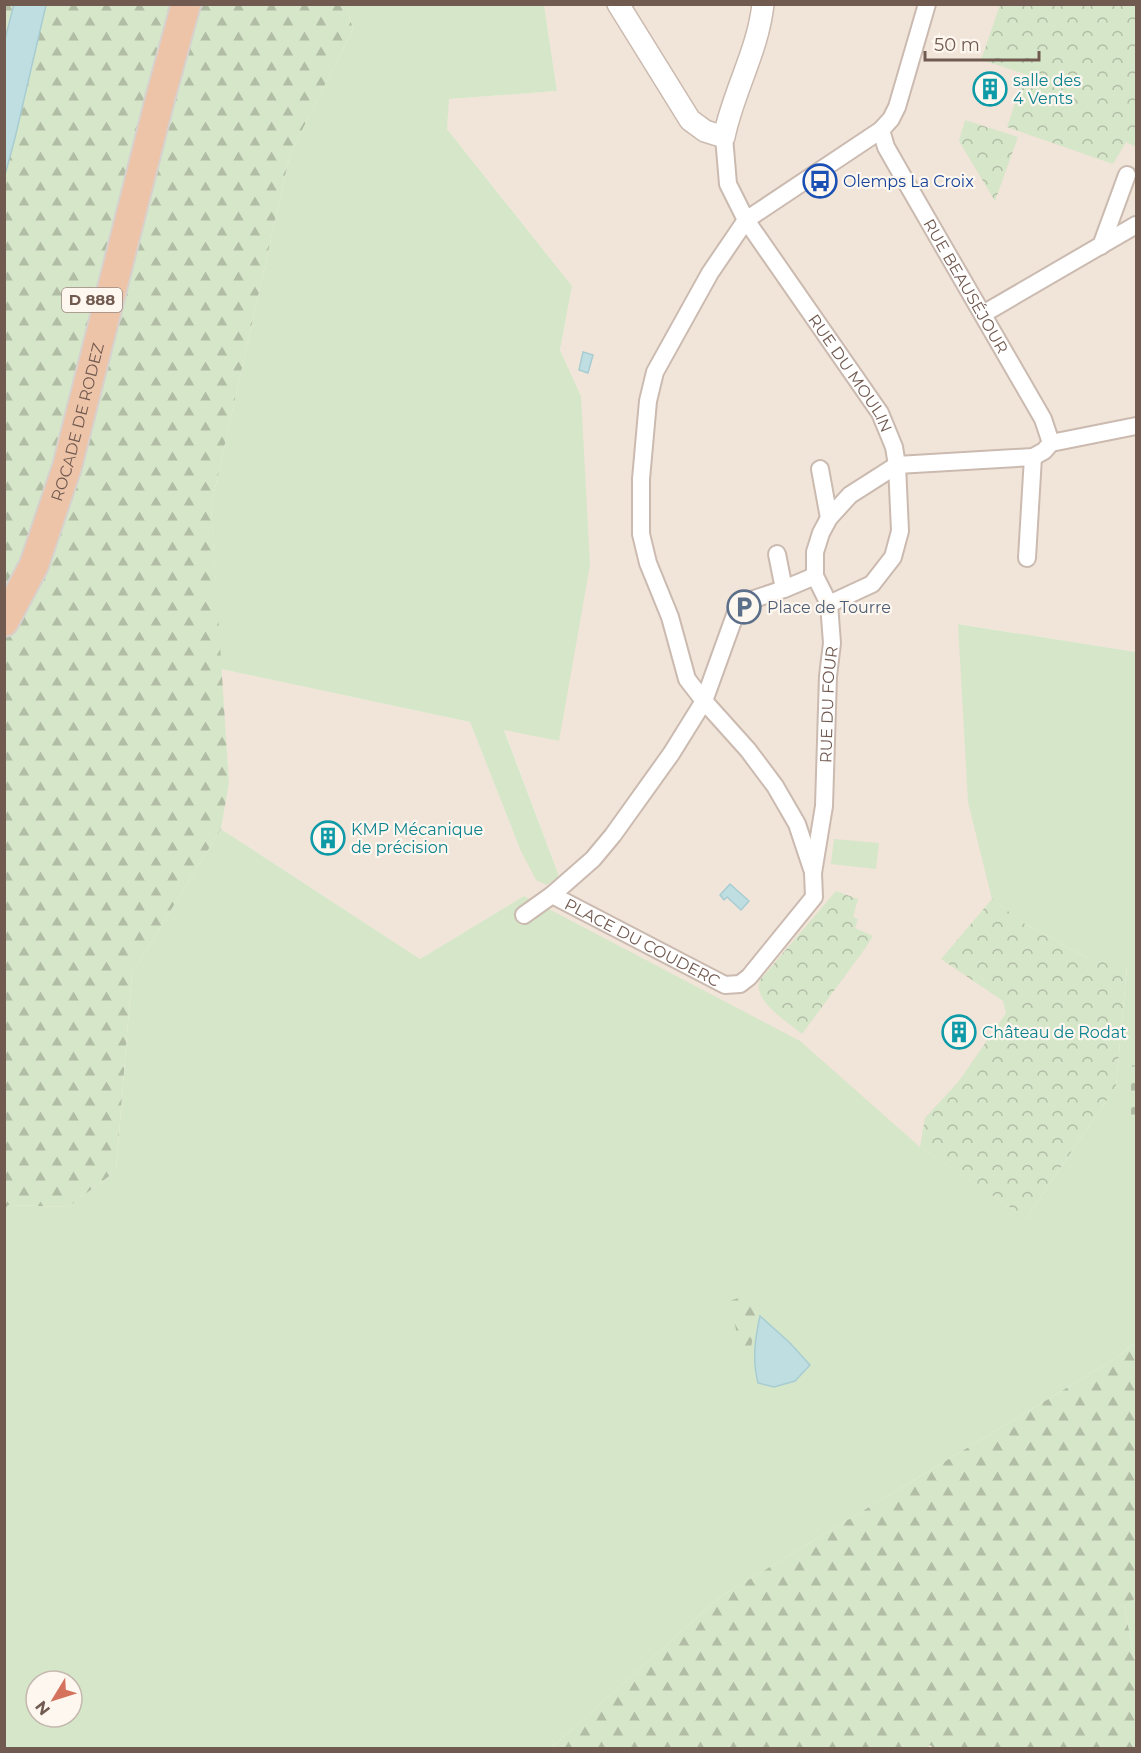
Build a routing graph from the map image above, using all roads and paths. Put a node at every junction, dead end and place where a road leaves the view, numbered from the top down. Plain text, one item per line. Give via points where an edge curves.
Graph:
1 (171, 4) edge
2 (186, 4) edge
3 (618, 4) edge
4 (763, 4) edge
5 (927, 4) edge
6 (881, 130) junction
7 (724, 137) junction
8 (1127, 175) dead end
9 (746, 220) junction
10 (1137, 225) edge
11 (1101, 246) junction
12 (983, 314) junction
13 (1137, 426) edge
14 (1051, 443) junction
15 (1033, 457) junction
16 (897, 465) junction
17 (820, 469) dead end
18 (830, 518) junction
19 (777, 554) dead end
20 (1027, 558) dead end
21 (815, 576) junction
22 (784, 589) junction
23 (4, 593) edge
24 (829, 604) junction
25 (4, 622) edge
26 (704, 701) junction
27 (824, 806) joint
28 (813, 873) junction
29 (552, 895) junction
30 (524, 915) dead end

1 - 23 highway, ROCADE DE RODEZ / D 888 via 40,501
2 - 25 highway, ROCADE DE RODEZ / D 888 via 67,467 34,564
3 - 7 street via 690,120 705,131
4 - 7 street via 756,40 729,112
5 - 6 street via 897,107
6 - 9 street
6 - 12 street, RUE BEAUSÉJOUR via 886,147
7 - 9 street, RUE DU MOULIN via 728,184
8 - 11 street
9 - 16 street, RUE DU MOULIN via 880,413
9 - 26 street, PLACE DU COUDERC via 710,273 655,372 640,478 640,534 648,563 670,616 687,679
10 - 11 street
11 - 12 street
12 - 14 street, RUE BEAUSÉJOUR via 1042,419
13 - 14 street
14 - 15 street
15 - 16 street
15 - 20 street
16 - 18 street via 850,495
16 - 24 street, RUE DU MOULIN via 900,531 893,557 872,584
17 - 18 street
18 - 21 street via 815,552
19 - 22 street
21 - 22 street
21 - 24 street
22 - 26 street via 739,604
24 - 27 street, RUE DU FOUR via 832,643
26 - 28 street, PLACE DU COUDERC via 775,786 797,824
26 - 29 street via 613,835 593,859
27 - 28 street, PLACE DU COUDERC
28 - 29 street, PLACE DU COUDERC via 814,897 740,984 725,984
29 - 30 street

